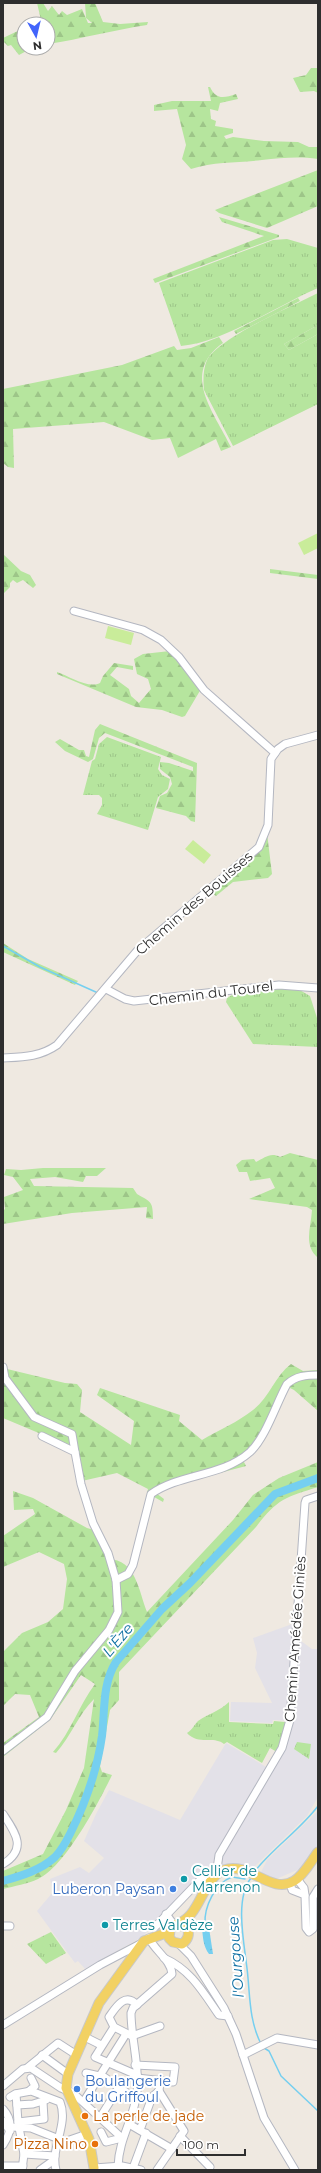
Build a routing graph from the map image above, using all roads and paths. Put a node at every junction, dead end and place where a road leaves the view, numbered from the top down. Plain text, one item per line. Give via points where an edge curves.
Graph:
1 (74, 611) dead end
2 (318, 735) edge
3 (275, 753) junction
4 (318, 988) edge
5 (106, 989) junction
6 (3, 1058) edge
7 (3, 1367) edge
8 (318, 1375) edge
9 (42, 1436) dead end
10 (75, 1452) junction
11 (318, 1496) edge
12 (116, 1580) junction
13 (3, 1751) edge
14 (3, 1814) edge
15 (318, 1852) edge
16 (3, 1864) edge
17 (219, 1870) junction
18 (293, 1881) junction
19 (318, 1889) edge
20 (305, 1895) junction
21 (166, 1914) junction
22 (178, 1927) junction
23 (150, 1936) junction
24 (188, 1939) junction
25 (175, 1942) junction
26 (123, 1953) junction
27 (134, 1955) junction
28 (191, 1956) junction
29 (164, 1958) junction
30 (137, 2005) junction
31 (228, 2016) junction
32 (3, 2025) edge
33 (160, 2026) dead end
34 (114, 2027) junction
35 (129, 2035) junction
36 (85, 2037) junction
37 (101, 2045) junction
38 (318, 2045) edge
39 (75, 2054) junction
40 (243, 2055) junction
41 (42, 2056) junction
42 (107, 2062) junction
43 (135, 2065) junction
44 (27, 2068) junction
45 (86, 2073) dead end
46 (68, 2074) junction
47 (100, 2076) junction
48 (137, 2076) junction
49 (30, 2078) dead end
50 (160, 2081) junction
51 (4, 2086) edge
52 (119, 2087) junction
53 (66, 2089) junction
54 (29, 2091) junction
55 (159, 2091) junction
56 (48, 2099) junction
57 (136, 2099) junction
58 (84, 2101) junction
59 (17, 2105) junction
60 (3, 2110) edge
61 (100, 2116) junction
62 (3, 2121) edge
63 (129, 2124) junction
64 (14, 2127) junction
65 (101, 2132) dead end
66 (143, 2132) junction
67 (86, 2134) junction
68 (182, 2134) junction
69 (122, 2138) junction
70 (58, 2141) junction
71 (3, 2145) edge
72 (172, 2149) junction
73 (24, 2154) junction
74 (54, 2158) junction
75 (3, 2166) edge
76 (118, 2166) junction
77 (210, 2167) dead end
78 (22, 2168) edge
79 (133, 2168) junction
80 (94, 2169) edge
81 (40, 2170) edge
82 (56, 2170) edge
83 (141, 2170) edge
84 (157, 2170) edge
85 (294, 2170) edge

1 - 3 street via 143,630 161,640 179,657 204,690
2 - 3 street via 285,744
3 - 5 street, Chemin des Bouisses via 270,767 268,826 259,847 137,951
4 - 5 street, Chemin du Tourel via 279,985 134,1001
5 - 6 street, Chemin des Bouisses via 57,1045 46,1053
7 - 10 street via 5,1378 34,1417 72,1434
8 - 12 street via 292,1379 287,1384 250,1452 227,1466 168,1484 151,1494 133,1565 128,1574
9 - 10 street
10 - 12 street via 81,1484 93,1523 108,1553
11 - 17 street, Chemin Amédée Giniès via 306,1500 305,1503 289,1729 282,1748 219,1855
12 - 13 street via 118,1612 109,1630 75,1671 47,1717
14 - 16 street via 18,1843 14,1854
15 - 18 main road
17 - 18 main road via 233,1868 248,1871 276,1883
17 - 21 street via 200,1879
17 - 22 main road via 191,1915
18 - 20 street via 304,1888
18 - 20 street via 292,1890
19 - 20 street via 313,1898 313,1929 310,1932 306,1928
21 - 22 street
21 - 23 street
22 - 23 main road
22 - 24 main road via 189,1933
22 - 25 main road
23 - 25 main road
23 - 26 street
23 - 27 main road
23 - 29 street via 154,1948
24 - 25 main road
24 - 28 street
25 - 28 street
26 - 27 street
26 - 32 street via 94,1968
27 - 36 main road via 98,2003
28 - 31 street
29 - 30 street via 172,1970 171,1976
29 - 31 street via 177,1964 197,1982 219,2015
30 - 34 street via 132,2000 123,2000 109,2017
30 - 35 street via 131,2013
31 - 40 street
33 - 35 street
34 - 35 street
34 - 37 street
35 - 42 street
35 - 43 street
36 - 37 street
36 - 39 main road
37 - 42 street via 95,2057
38 - 40 street via 279,2038
39 - 41 street via 58,2043
39 - 46 main road
40 - 85 street via 264,2118
41 - 44 street
41 - 46 street
42 - 47 street
42 - 48 street
43 - 48 street
43 - 50 street via 174,2066 174,2082
44 - 51 street
44 - 53 street
45 - 47 street
46 - 53 main road
47 - 52 street
47 - 58 street
48 - 50 street
48 - 57 street
49 - 54 street via 35,2086
50 - 55 street
52 - 57 street
52 - 61 street
53 - 58 street
53 - 67 main road
54 - 56 street
54 - 59 street via 13,2095
55 - 66 street via 152,2097
55 - 68 street
56 - 59 street
56 - 64 street via 44,2119
56 - 70 street via 61,2103 62,2119
57 - 63 street
58 - 61 street
59 - 64 street
60 - 64 street
61 - 69 street
62 - 64 street
63 - 66 street
63 - 69 street
64 - 70 street via 31,2128
64 - 71 street
64 - 73 street
65 - 69 street via 106,2142
66 - 72 street
66 - 79 street
67 - 70 street
67 - 80 main road via 92,2149
68 - 72 street
68 - 77 street
69 - 76 street
70 - 74 street
72 - 84 street
73 - 74 street
73 - 78 street
74 - 81 street
74 - 82 street
75 - 78 street
76 - 79 street
76 - 80 street
79 - 83 street

